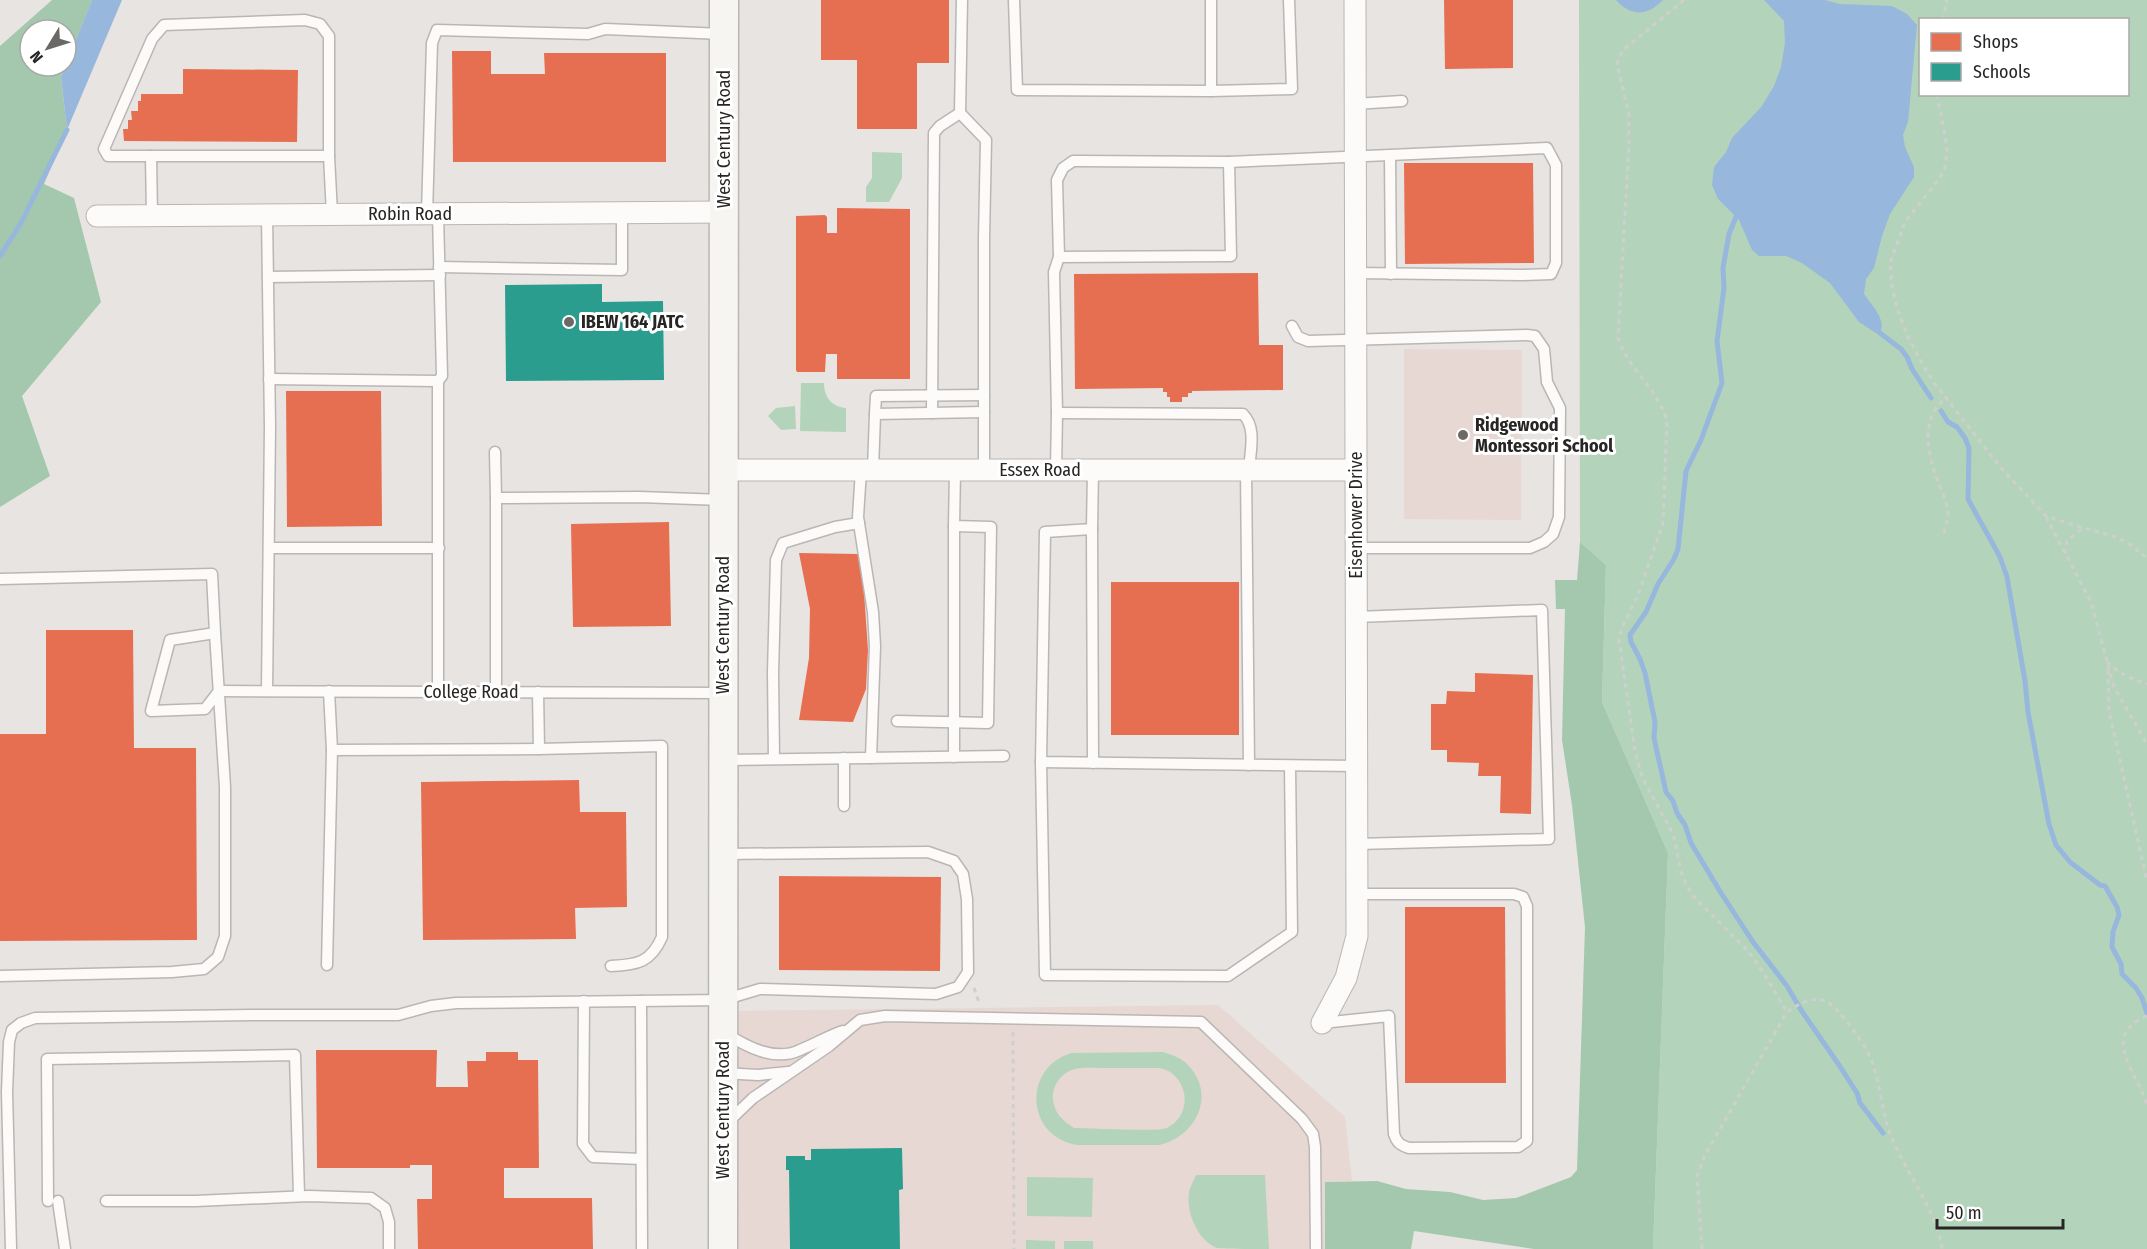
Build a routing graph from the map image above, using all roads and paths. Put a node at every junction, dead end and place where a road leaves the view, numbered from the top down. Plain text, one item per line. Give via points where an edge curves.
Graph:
1 (724, 0) edge
2 (962, 0) edge
3 (1014, 0) edge
4 (1211, 0) edge
5 (1289, 0) edge
6 (1355, 0) edge
7 (1684, 0) edge
8 (1947, 0) edge
9 (1943, 18) edge
10 (724, 34) junction
11 (1211, 91) junction
12 (1937, 96) edge
13 (1402, 101) dead end
14 (1355, 104) junction
15 (960, 113) junction
16 (152, 156) junction
17 (329, 156) junction
18 (1390, 156) junction
19 (1355, 157) junction
20 (1230, 162) junction
21 (724, 212) junction
22 (622, 213) junction
23 (332, 214) junction
24 (432, 214) junction
25 (267, 215) junction
26 (97, 216) dead end
27 (152, 216) junction
28 (1059, 257) junction
29 (439, 271) junction
30 (1356, 273) junction
31 (1391, 274) junction
32 (268, 277) junction
33 (1292, 326) dead end
34 (1356, 339) junction
35 (269, 379) junction
36 (438, 381) junction
37 (932, 394) junction
38 (984, 395) junction
39 (1946, 398) junction
40 (984, 412) junction
41 (932, 413) junction
42 (1057, 413) junction
43 (875, 414) junction
44 (495, 452) dead end
45 (867, 470) junction
46 (984, 470) junction
47 (1056, 470) junction
48 (1093, 470) junction
49 (1248, 470) junction
50 (1356, 470) junction
51 (723, 471) junction
52 (955, 471) junction
53 (496, 498) junction
54 (723, 500) junction
55 (2045, 515) junction
56 (859, 523) junction
57 (954, 525) junction
58 (2083, 528) junction
59 (1092, 530) junction
60 (1944, 533) dead end
61 (268, 548) junction
62 (439, 548) junction
63 (1356, 548) junction
64 (2065, 554) junction
65 (2147, 558) edge
66 (0, 579) edge
67 (1356, 617) junction
68 (215, 633) junction
69 (2108, 662) junction
70 (2147, 684) edge
71 (219, 691) junction
72 (267, 691) junction
73 (329, 691) junction
74 (438, 692) junction
75 (496, 692) junction
76 (538, 692) junction
77 (723, 693) junction
78 (897, 721) dead end
79 (954, 722) junction
80 (2147, 744) edge
81 (539, 749) junction
82 (332, 750) junction
83 (1004, 756) dead end
84 (954, 757) junction
85 (844, 758) junction
86 (872, 758) junction
87 (774, 759) junction
88 (723, 760) junction
89 (1041, 762) junction
90 (1093, 763) junction
91 (1249, 765) junction
92 (1290, 766) junction
93 (1357, 766) junction
94 (844, 806) dead end
95 (1357, 844) junction
96 (723, 854) junction
97 (2147, 882) edge
98 (1357, 894) junction
99 (327, 965) dead end
100 (612, 966) dead end
101 (969, 972) junction
102 (0, 976) edge
103 (641, 1000) junction
104 (723, 1000) junction
105 (584, 1001) junction
106 (1787, 1012) junction
107 (2147, 1016) edge
108 (985, 1018) junction
109 (1322, 1023) joint
110 (849, 1029) junction
111 (723, 1031) junction
112 (1003, 1031) dead end
113 (794, 1071) junction
114 (723, 1073) junction
115 (2147, 1105) edge
116 (723, 1126) junction
117 (641, 1159) junction
118 (299, 1196) junction
119 (106, 1201) dead end
120 (11, 1249) edge
121 (65, 1249) edge
122 (388, 1249) edge
123 (642, 1249) edge
124 (723, 1249) edge
125 (1014, 1249) edge
126 (1316, 1249) edge
127 (1702, 1249) edge
128 (1942, 1249) edge

1 - 10 main road, West Century Road
2 - 15 lane
3 - 11 lane via 1017,90
4 - 11 lane
5 - 11 lane via 1292,89
6 - 14 street, Eisenhower Drive
7 - 106 path via 1622,51 1617,64 1629,115 1618,338 1629,362 1664,410 1667,421 1663,523 1619,639 1635,752 1643,779 1673,834 1686,884 1693,896 1749,952
8 - 9 path
10 - 21 main road, West Century Road
10 - 24 lane via 605,29 588,34 437,30 432,43
12 - 39 path via 1947,150 1945,167 1905,222 1890,263 1896,302 1907,335
13 - 14 lane
14 - 19 street, Eisenhower Drive
15 - 37 lane via 934,133
15 - 38 lane via 986,140
16 - 17 lane
16 - 17 lane via 108,156 104,149 152,39 164,24 305,20 320,24 329,36
16 - 27 lane
17 - 23 lane
18 - 19 lane
18 - 31 lane
18 - 31 lane via 1547,148 1556,165 1556,263 1551,274
19 - 20 lane
19 - 30 street, Eisenhower Drive
20 - 28 lane via 1079,160 1067,164 1057,180
20 - 28 lane via 1231,256
21 - 22 street, Robin Road
21 - 51 main road, West Century Road
22 - 24 street, Robin Road
22 - 29 lane via 622,270
23 - 24 street, Robin Road
23 - 25 street, Robin Road
24 - 29 lane
25 - 27 street, Robin Road
25 - 32 lane
26 - 27 street, Robin Road
28 - 42 lane via 1054,272
29 - 32 lane
29 - 36 lane via 442,376
30 - 31 lane
30 - 34 street, Eisenhower Drive
32 - 35 lane
33 - 34 lane via 1302,340
34 - 50 street, Eisenhower Drive
34 - 63 lane via 1535,336 1544,349 1547,382 1560,408 1559,517 1553,534 1544,542 1515,549
35 - 36 lane
35 - 61 lane
36 - 62 lane
37 - 38 lane
37 - 41 lane
37 - 43 lane via 876,396
38 - 40 lane
39 - 55 path via 2001,468
39 - 60 path via 1930,416 1928,428 1929,450 1948,514
40 - 41 lane
40 - 46 lane
41 - 43 lane
42 - 47 lane
42 - 49 lane via 1243,414 1251,430
43 - 45 lane
44 - 53 lane
45 - 51 street, Essex Road
45 - 52 street, Essex Road
45 - 56 lane
46 - 47 street, Essex Road
46 - 52 street, Essex Road
47 - 48 street, Essex Road
48 - 49 street, Essex Road
48 - 59 lane
49 - 50 street, Essex Road
49 - 91 lane
50 - 63 street, Eisenhower Drive
51 - 54 main road, West Century Road
52 - 57 lane
53 - 54 lane
53 - 75 lane
54 - 77 main road, West Century Road
55 - 58 path
55 - 64 path
56 - 86 lane via 875,646
56 - 87 lane via 783,543 776,560
57 - 79 lane
57 - 79 lane via 991,527 988,723
58 - 64 path via 2067,541
58 - 65 path via 2128,543
59 - 89 lane via 1045,532
59 - 90 lane
61 - 62 lane
61 - 72 lane
62 - 74 lane
63 - 67 street, Eisenhower Drive
64 - 69 path via 2091,602
66 - 68 lane via 212,574
67 - 93 street, Eisenhower Drive
67 - 95 lane via 1542,610 1549,839
68 - 71 lane
68 - 71 lane via 170,640 151,711 205,709
69 - 70 path via 2128,678
69 - 80 path via 2114,687
69 - 97 path via 2109,711
71 - 72 lane, College Road
71 - 102 lane via 225,787 225,936 218,957 204,969 172,972
72 - 73 lane, College Road
73 - 74 lane, College Road
73 - 82 lane
74 - 75 lane, College Road
75 - 76 lane, College Road
76 - 77 lane, College Road
76 - 81 lane
77 - 88 main road, West Century Road
78 - 79 lane
79 - 84 lane
81 - 82 lane
81 - 100 lane via 662,746 662,937 650,957 638,964
82 - 99 lane
83 - 84 lane
84 - 86 lane
85 - 86 lane
85 - 87 lane
85 - 94 lane
87 - 88 lane
88 - 96 main road, West Century Road
89 - 90 lane
89 - 92 lane via 1045,975 1228,976 1292,932
90 - 91 lane
91 - 92 lane
92 - 93 lane
93 - 95 street, Eisenhower Drive
95 - 98 street, Eisenhower Drive
96 - 101 lane via 928,852 954,861 963,874 967,898
96 - 104 main road, West Century Road
98 - 109 street, Eisenhower Drive via 1357,936 1346,978
98 - 109 lane via 1523,897 1527,906 1527,1141 1518,1147 1402,1146 1394,1134 1389,1016
101 - 104 lane via 958,987 936,994 760,989
101 - 108 path
103 - 104 lane
103 - 105 lane
103 - 117 lane
104 - 111 main road, West Century Road
105 - 117 lane via 583,1144 593,1157
105 - 120 lane via 456,1003 398,1015 34,1018 21,1023 12,1030 9,1042
106 - 127 path via 1705,1155 1697,1176
106 - 128 path via 1807,1000 1828,1001 1856,1033 1870,1057 1891,1136 1930,1213
107 - 115 path via 2135,1021 2126,1034 2122,1051
108 - 110 lane via 885,1016 860,1020
108 - 126 lane via 1202,1022 1313,1134
110 - 111 lane via 799,1051 778,1055 739,1042
110 - 113 lane
111 - 114 main road, West Century Road
112 - 125 path via 1012,1031
113 - 114 lane
113 - 116 lane via 753,1098
114 - 116 main road, West Century Road
116 - 124 main road, West Century Road
117 - 123 lane
118 - 119 lane
118 - 121 lane via 295,1055 47,1059 53,1201
118 - 122 lane via 371,1198 384,1209 389,1221

